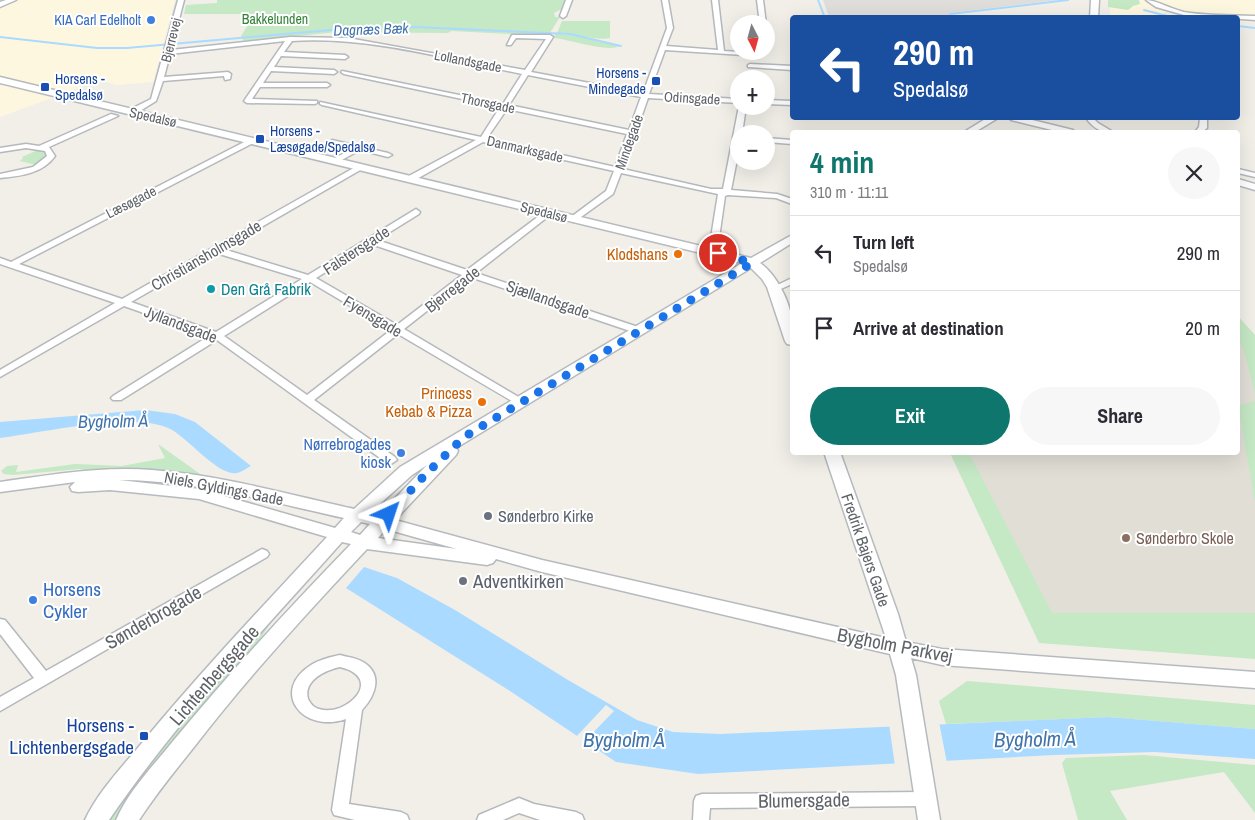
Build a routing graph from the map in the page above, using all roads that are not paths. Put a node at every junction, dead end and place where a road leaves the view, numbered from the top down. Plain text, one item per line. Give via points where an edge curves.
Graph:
1 (12, 0) edge
2 (181, 0) edge
3 (569, 0) edge
4 (665, 0) edge
5 (715, 0) edge
6 (760, 0) edge
7 (1149, 0) edge
8 (1095, 2) edge
9 (0, 5) edge
10 (762, 15) edge
11 (1094, 15) edge
12 (1212, 15) edge
13 (562, 16) dead end
14 (1240, 17) edge
15 (1255, 18) edge
16 (290, 39) junction
17 (509, 44) dead end
18 (663, 48) junction
19 (168, 51) junction
20 (721, 52) junction
21 (730, 52) edge
22 (280, 54) junction
23 (345, 57) dead end
24 (755, 60) edge
25 (790, 68) edge
26 (270, 69) junction
27 (334, 72) dead end
28 (344, 72) dead end
29 (526, 73) junction
30 (161, 79) junction
31 (228, 79) dead end
32 (0, 80) edge
33 (258, 85) junction
34 (327, 85) dead end
35 (645, 96) junction
36 (730, 100) edge
37 (775, 102) edge
38 (790, 103) edge
39 (505, 106) junction
40 (132, 112) junction
41 (114, 116) dead end
42 (990, 120) edge
43 (1022, 120) edge
44 (1091, 120) edge
45 (972, 130) edge
46 (1062, 130) edge
47 (1105, 130) edge
48 (632, 133) junction
49 (483, 139) junction
50 (252, 140) junction
51 (775, 141) edge
52 (335, 142) dead end
53 (790, 142) edge
54 (42, 147) junction
55 (359, 148) junction
56 (0, 150) edge
57 (388, 154) dead end
58 (336, 161) junction
59 (359, 167) junction
60 (619, 170) junction
61 (732, 170) edge
62 (0, 176) edge
63 (410, 179) junction
64 (727, 192) junction
65 (790, 201) edge
66 (416, 212) dead end
67 (547, 212) junction
68 (574, 219) junction
69 (790, 239) edge
70 (370, 240) junction
71 (216, 250) junction
72 (708, 250) junction
73 (5, 263) edge
74 (752, 263) junction
75 (472, 273) junction
76 (311, 279) junction
77 (790, 282) edge
78 (774, 289) junction
79 (123, 303) junction
80 (787, 307) edge
81 (790, 327) edge
82 (640, 330) junction
83 (398, 331) junction
84 (218, 336) junction
85 (0, 374) edge
86 (117, 398) dead end
87 (307, 400) junction
88 (521, 402) junction
89 (464, 437) junction
90 (833, 455) edge
91 (391, 460) dead end
92 (86, 476) junction
93 (0, 479) edge
94 (0, 487) edge
95 (0, 498) edge
96 (357, 515) junction
97 (382, 522) junction
98 (339, 535) junction
99 (363, 542) junction
100 (262, 554) dead end
101 (542, 566) junction
102 (0, 624) edge
103 (898, 648) junction
104 (44, 680) junction
105 (1255, 680) edge
106 (0, 705) edge
107 (355, 708) junction
108 (923, 788) junction
109 (96, 820) edge
110 (127, 820) edge
111 (401, 820) edge
112 (485, 820) edge
113 (576, 820) edge
114 (701, 820) edge
115 (928, 820) edge

1 - 9 street
2 - 19 street, Bjerrevej
3 - 13 street
4 - 18 street, Mindegade via 670,28
5 - 20 street
6 - 10 street
7 - 12 street via 1160,7 1184,13
8 - 11 street
14 - 15 street
16 - 19 street, Lollandsgade
16 - 22 street
16 - 29 street, Lollandsgade via 359,40
17 - 29 street via 514,36 550,37
18 - 20 street
18 - 35 street, Mindegade
19 - 30 street, Bjerrevej
20 - 21 street
22 - 23 street
22 - 26 street
24 - 25 street via 749,69
26 - 27 street
26 - 33 street
28 - 39 street, Thorsgade
29 - 35 street, Lollandsgade
29 - 39 street
30 - 31 street, Bjerrevej via 228,74
30 - 40 street, Bjerrevej via 154,100
32 - 40 street, Spedalsø
33 - 34 street
33 - 49 street, Danmarksgade via 247,101 319,102
35 - 36 street, Odinsgade
35 - 48 street, Mindegade
37 - 38 street
39 - 48 street, Thorsgade
39 - 49 street
40 - 50 street, Spedalsø
41 - 54 street
42 - 45 street
43 - 46 street
44 - 47 street
48 - 60 street, Mindegade
49 - 60 street, Danmarksgade
49 - 63 street
50 - 58 street, Spedalsø
50 - 73 street, Læsøgade
51 - 53 street
52 - 55 street
54 - 56 street
54 - 62 street via 51,152 44,163
55 - 57 street
55 - 58 street
58 - 59 street, Spedalsø
59 - 63 street, Spedalsø
59 - 71 street, Christiansholmsgade
60 - 64 street, Danmarksgade
60 - 68 street, Mindegade via 610,192
61 - 64 street
63 - 67 street, Spedalsø
64 - 65 street, Danmarksgade via 777,196
64 - 72 street via 721,195 714,244
66 - 70 street, Falstersgade
67 - 68 street, Spedalsø
67 - 75 street, Bjerregade
68 - 72 street, Spedalsø
69 - 74 street
70 - 75 street, Sjællandsgade
70 - 76 street, Falstersgade
71 - 76 street, Fyensgade
71 - 79 street, Christiansholmsgade
72 - 74 street, Spedalsø
73 - 79 street, Jyllandsgade
74 - 78 street
74 - 82 street
75 - 82 street, Sjællandsgade
75 - 83 street, Bjerregade
76 - 83 street, Fyensgade
76 - 84 street, Falstersgade
77 - 78 street
78 - 80 street
79 - 84 street, Jyllandsgade
79 - 85 street, Christiansholmsgade
80 - 81 street
82 - 88 street
83 - 87 street, Bjerregade
83 - 88 street, Fyensgade
84 - 86 street, Falstersgade
84 - 87 street, Jyllandsgade
87 - 91 street, Jyllandsgade
88 - 89 street
89 - 96 street via 406,471
89 - 97 street
90 - 103 street, Fredrik Bajers Gade
92 - 93 street via 72,471
92 - 94 street, Niels Gyldings Gade
92 - 96 street, Niels Gyldings Gade via 150,475 191,479
95 - 98 street, Niels Gyldings Gade via 64,487 110,485 150,488 200,494
96 - 97 street, Niels Gyldings Gade
96 - 98 street, Lichtenbergsgade
97 - 99 street, Lichtenbergsgade
97 - 101 street, Bygholm Parkvej
98 - 99 street, Niels Gyldings Gade
98 - 109 street, Lichtenbergsgade via 168,727
99 - 101 street, Bygholm Parkvej
99 - 110 street, Lichtenbergsgade via 275,636 203,720
100 - 104 street, Sønderbrogade
101 - 103 street, Bygholm Parkvej
102 - 104 street
103 - 105 street, Bygholm Parkvej via 942,656
103 - 108 street, Fredrik Bajers Gade via 906,675
104 - 106 street, Sønderbrogade
107 - 107 street via 364,700 370,683 365,670 358,665 330,663 314,670 302,684 299,699 312,714 334,716
107 - 111 street via 340,810
108 - 114 street, Blumersgade via 702,801
108 - 115 street, Fredrik Bajers Gade
112 - 113 street via 519,805

